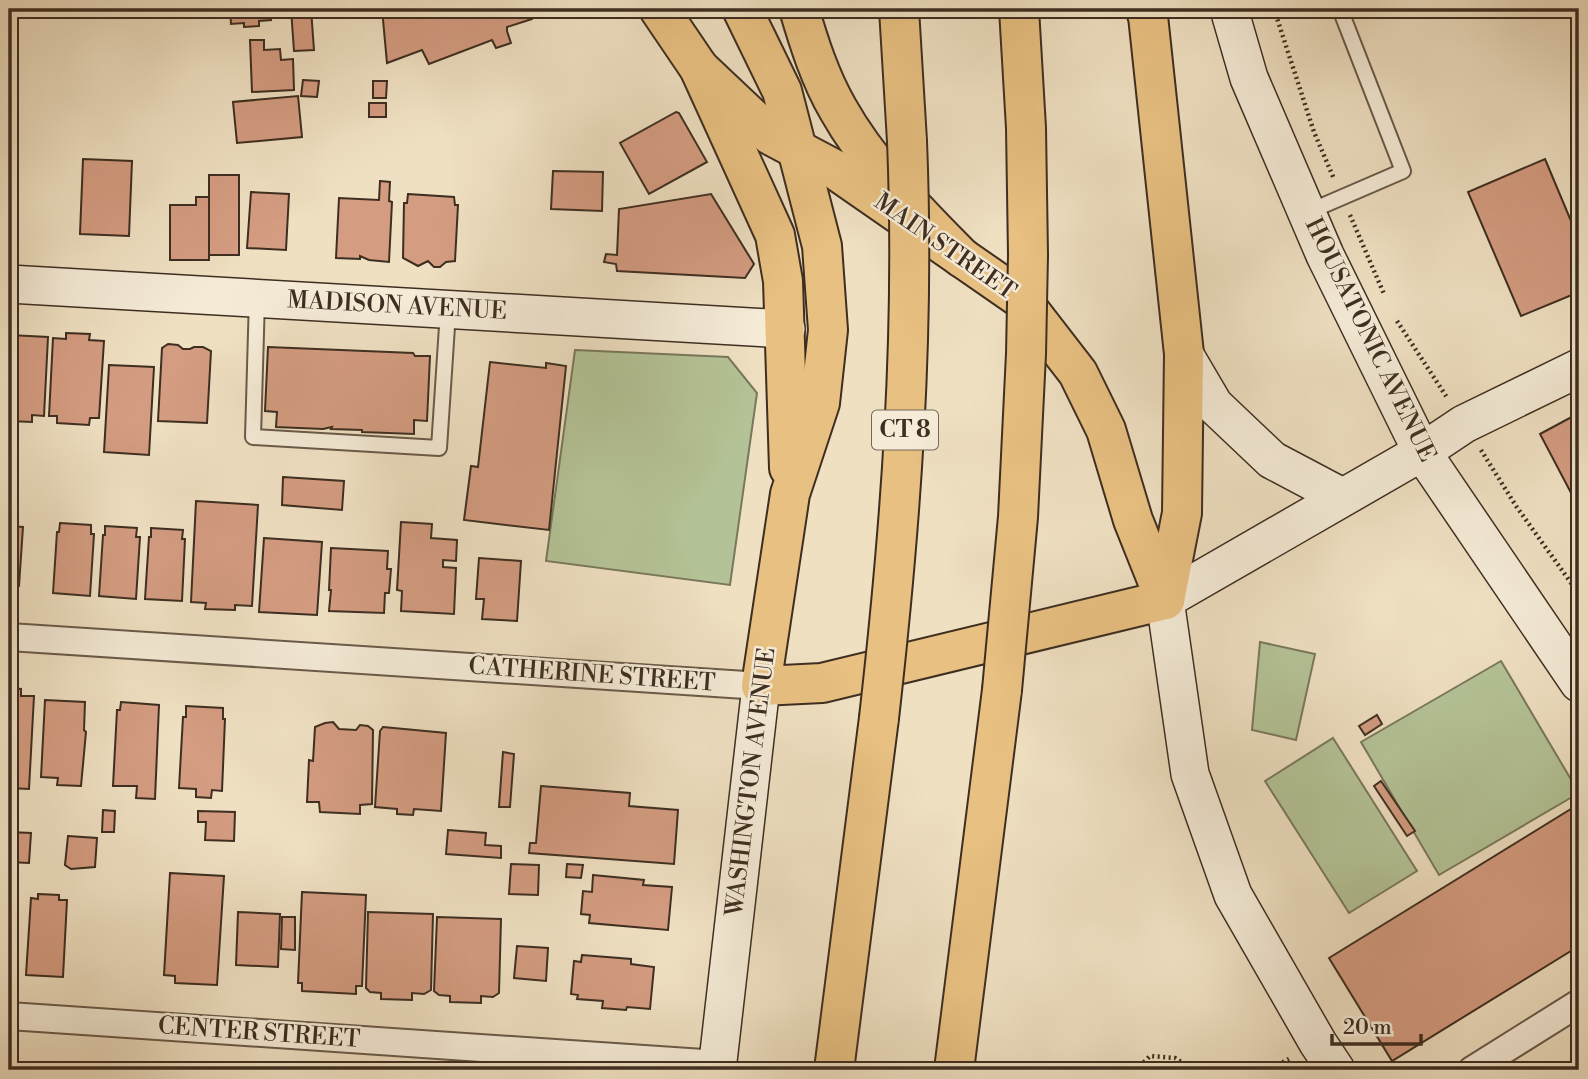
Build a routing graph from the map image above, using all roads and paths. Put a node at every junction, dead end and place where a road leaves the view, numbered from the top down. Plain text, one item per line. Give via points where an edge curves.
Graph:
1 (659, 9) edge
2 (742, 9) edge
3 (799, 9) edge
4 (899, 9) edge
5 (1019, 9) edge
6 (1229, 9) edge
7 (1274, 9) edge
8 (1340, 9) edge
9 (1147, 11) edge
10 (699, 68) junction
11 (797, 149) junction
12 (1342, 198) junction
13 (1307, 213) junction
14 (962, 258) junction
15 (9, 284) edge
16 (257, 298) junction
17 (1388, 303) dead end
18 (449, 309) junction
19 (1393, 314) dead end
20 (786, 329) junction
21 (1184, 354) junction
22 (1579, 368) edge
23 (1464, 424) junction
24 (1422, 452) junction
25 (790, 494) junction
26 (1342, 497) junction
27 (1579, 594) edge
28 (1165, 600) junction
29 (9, 637) edge
30 (1579, 683) edge
31 (761, 686) junction
32 (1579, 1003) edge
33 (9, 1016) edge
34 (718, 1067) edge
35 (834, 1070) edge
36 (954, 1070) edge
37 (1136, 1070) edge
38 (1194, 1070) edge
39 (1336, 1070) edge
40 (1472, 1070) edge

1 - 10 main road, MAIN STREET
2 - 11 main road via 782,91
3 - 14 main road via 820,70 861,145
4 - 35 main road, CT 8, bridge via 909,265 905,429 893,595
5 - 36 main road, bridge via 1028,255 1020,491 1002,690
6 - 13 main road, HOUSATONIC AVENUE via 1249,78
7 - 12 path via 1314,132
8 - 12 lane via 1403,171
9 - 21 main road, MAIN STREET
10 - 11 main road, MAIN STREET via 770,135
10 - 20 main road, MAIN STREET via 775,235
11 - 14 main road, MAIN STREET via 834,169
11 - 25 main road, WASHINGTON AVENUE via 822,246 828,330 820,403
12 - 13 lane
12 - 17 path
13 - 24 main road, HOUSATONIC AVENUE
14 - 28 main road, MAIN STREET via 1020,298 1077,373 1105,430 1133,520
15 - 16 main road, MADISON AVENUE
16 - 18 main road, MADISON AVENUE
16 - 18 lane via 253,437 439,448
18 - 20 main road, MADISON AVENUE
19 - 23 path
20 - 25 main road, WASHINGTON AVENUE
21 - 26 main road, MAIN STREET via 1214,405 1272,460
21 - 28 main road, MAIN STREET via 1182,513
22 - 23 main road
23 - 24 main road
23 - 27 path
24 - 26 main road
24 - 30 main road, HOUSATONIC AVENUE
25 - 31 main road, WASHINGTON AVENUE
26 - 28 main road
28 - 31 main road, CATHERINE STREET via 822,683
28 - 39 main road, MAIN STREET via 1190,774 1233,895
29 - 31 street, CATHERINE STREET
31 - 34 main road, WASHINGTON AVENUE
32 - 40 street
33 - 34 street, CENTER STREET
37 - 38 path via 1150,1056 1175,1058

